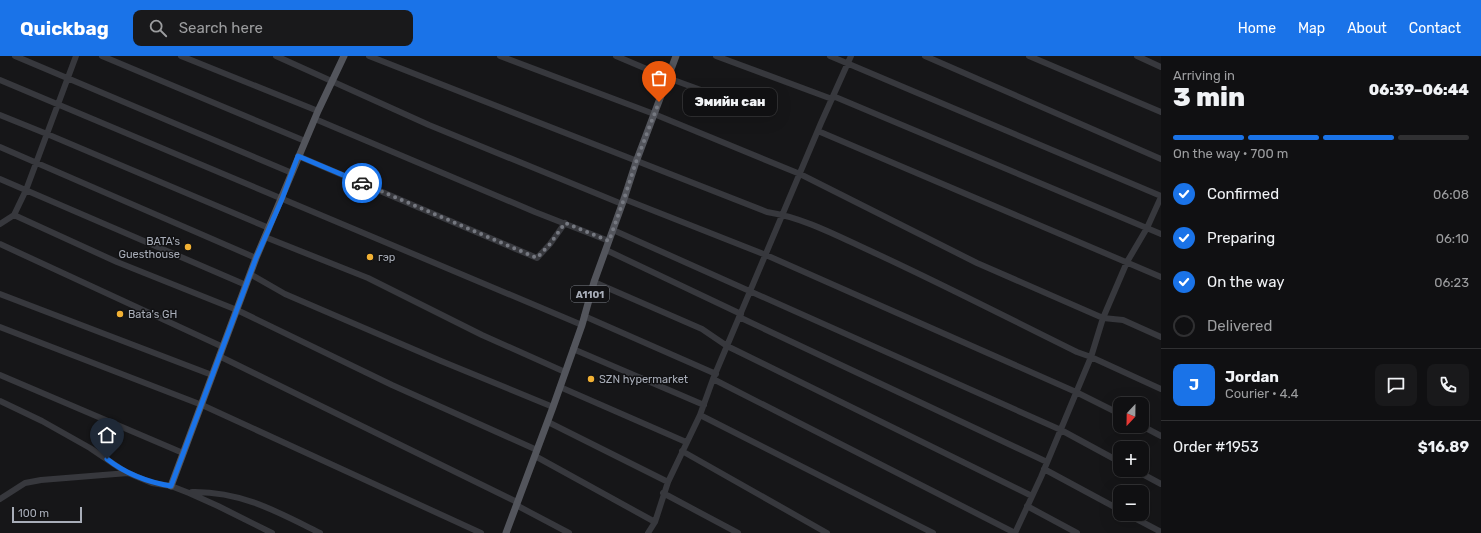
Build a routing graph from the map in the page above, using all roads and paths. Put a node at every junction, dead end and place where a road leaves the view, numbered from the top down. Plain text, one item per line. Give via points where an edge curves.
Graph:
1 (15, 56) edge
2 (76, 56) edge
3 (102, 56) edge
4 (181, 56) edge
5 (276, 56) edge
6 (344, 56) edge
7 (368, 56) edge
8 (500, 56) edge
9 (616, 56) edge
10 (676, 56) edge
11 (716, 56) edge
12 (830, 56) edge
13 (851, 56) edge
14 (925, 56) edge
15 (1029, 56) edge
16 (1137, 56) edge
17 (847, 64) junction
18 (1161, 67) edge
19 (68, 78) junction
20 (668, 78) junction
21 (0, 80) edge
22 (332, 80) junction
23 (832, 97) junction
24 (58, 104) junction
25 (742, 105) dead end
26 (1161, 112) edge
27 (654, 114) junction
28 (0, 115) edge
29 (316, 115) junction
30 (818, 131) junction
31 (47, 134) junction
32 (305, 141) junction
33 (0, 147) edge
34 (298, 156) junction
35 (1161, 159) edge
36 (636, 162) junction
37 (36, 163) junction
38 (292, 173) junction
39 (800, 174) junction
40 (0, 179) edge
41 (26, 190) junction
42 (1161, 196) edge
43 (282, 199) junction
44 (623, 201) junction
45 (14, 215) junction
46 (784, 215) junction
47 (565, 223) junction
48 (0, 224) edge
49 (269, 228) junction
50 (1147, 228) junction
51 (613, 230) junction
52 (1161, 234) edge
53 (265, 237) junction
54 (609, 241) junction
55 (0, 244) edge
56 (606, 250) junction
57 (766, 255) junction
58 (256, 258) junction
59 (1127, 262) junction
60 (250, 274) junction
61 (1161, 277) edge
62 (594, 282) junction
63 (246, 285) junction
64 (750, 291) junction
65 (0, 294) edge
66 (237, 310) junction
67 (584, 316) junction
68 (740, 316) junction
69 (1103, 318) junction
70 (582, 325) junction
71 (0, 327) edge
72 (1161, 337) edge
73 (727, 346) junction
74 (223, 347) junction
75 (573, 349) junction
76 (219, 356) junction
77 (1091, 357) junction
78 (565, 372) junction
79 (0, 374) edge
80 (212, 375) junction
81 (714, 377) junction
82 (560, 387) junction
83 (1161, 389) edge
84 (1076, 392) junction
85 (0, 401) edge
86 (202, 404) junction
87 (704, 405) junction
88 (553, 407) junction
89 (1113, 410) edge
90 (700, 414) junction
91 (548, 422) junction
92 (1061, 430) junction
93 (1149, 430) edge
94 (1161, 436) edge
95 (686, 442) junction
96 (682, 451) junction
97 (184, 453) junction
98 (536, 453) junction
99 (1113, 458) edge
100 (1048, 462) junction
101 (1044, 469) junction
102 (128, 473) junction
103 (1148, 477) edge
104 (668, 482) junction
105 (1161, 484) edge
106 (171, 486) junction
107 (189, 493) junction
108 (663, 493) junction
109 (1032, 496) junction
110 (0, 499) edge
111 (517, 503) junction
112 (1028, 506) junction
113 (1113, 506) edge
114 (1140, 521) edge
115 (655, 522) junction
116 (650, 532) edge
117 (1161, 532) edge
118 (272, 533) edge
119 (320, 533) edge
120 (481, 533) edge
121 (507, 533) edge
122 (569, 533) edge
123 (738, 533) edge
124 (827, 533) edge
125 (933, 533) edge
126 (1077, 533) edge

1 - 19 street
2 - 19 street
3 - 32 street
4 - 29 street
5 - 22 street
6 - 22 main road
7 - 36 street
8 - 27 street
9 - 20 street
10 - 20 main road, A1101
11 - 23 street
12 - 17 street
13 - 17 street
14 - 35 street
15 - 26 street
16 - 18 street
17 - 23 street
17 - 42 street
19 - 24 street
19 - 38 street
20 - 25 street
20 - 27 main road, A1101
21 - 24 street
22 - 29 main road
22 - 44 street via 429,126
23 - 30 street
23 - 50 street
24 - 31 street
24 - 43 street
27 - 36 main road, A1101
27 - 39 street
28 - 31 street
29 - 32 main road
29 - 47 street
30 - 39 street
30 - 59 street
31 - 37 street
31 - 49 street
32 - 34 main road
33 - 37 street
34 - 38 main road
34 - 47 street via 537,258
36 - 44 main road, A1101
36 - 46 street via 767,212
37 - 41 street
37 - 58 street
38 - 43 main road
39 - 46 street
39 - 69 street via 977,263
40 - 41 street
41 - 45 street
41 - 63 street
42 - 50 street
43 - 49 main road
43 - 70 street
44 - 51 main road, A1101
44 - 57 street
45 - 48 street
45 - 66 street via 117,262
46 - 57 street
46 - 77 street via 806,222 909,269
47 - 54 street
49 - 53 main road
50 - 52 street
50 - 59 street
51 - 54 main road, A1101
51 - 64 street
53 - 58 main road
53 - 78 street via 368,278 482,335
54 - 56 main road, A1101
55 - 74 street
56 - 62 main road, A1101
56 - 68 street
57 - 64 street
57 - 84 street
58 - 60 main road
59 - 61 street
59 - 69 street
60 - 63 main road
60 - 88 street via 285,294
62 - 67 main road, A1101
62 - 73 street via 702,329
63 - 66 main road
64 - 68 street
64 - 92 street
65 - 80 street
66 - 74 main road
66 - 98 street
67 - 70 main road, A1101
67 - 81 street
68 - 73 street
68 - 100 street
69 - 72 street via 1123,320
69 - 77 street
70 - 75 main road, A1101
71 - 86 street
73 - 81 street
73 - 109 street
74 - 76 main road
75 - 78 main road, A1101
75 - 87 street
76 - 80 main road
76 - 111 street
77 - 83 street
77 - 84 street
78 - 82 main road, A1101
79 - 97 street
80 - 86 main road
81 - 87 street
81 - 112 street via 1015,533
82 - 88 main road, A1101
82 - 95 street
84 - 89 street
84 - 92 street
85 - 102 street via 42,421
86 - 97 main road
86 - 120 street
87 - 90 street
88 - 91 main road, A1101
90 - 95 street
90 - 125 street
91 - 98 main road, A1101
91 - 104 street
92 - 99 street
92 - 100 street
93 - 94 street
95 - 96 street
96 - 104 street
96 - 124 street
97 - 106 main road
98 - 111 main road, A1101
98 - 115 street
100 - 101 street
101 - 109 street
101 - 113 street
102 - 106 street via 152,483
102 - 110 street via 25,483
103 - 105 street
104 - 108 street
106 - 107 street
107 - 118 street
107 - 119 street via 235,496 285,515
108 - 115 street
108 - 123 street
109 - 112 street
111 - 121 main road, A1101
111 - 122 street
112 - 126 street
114 - 117 street
115 - 116 street

